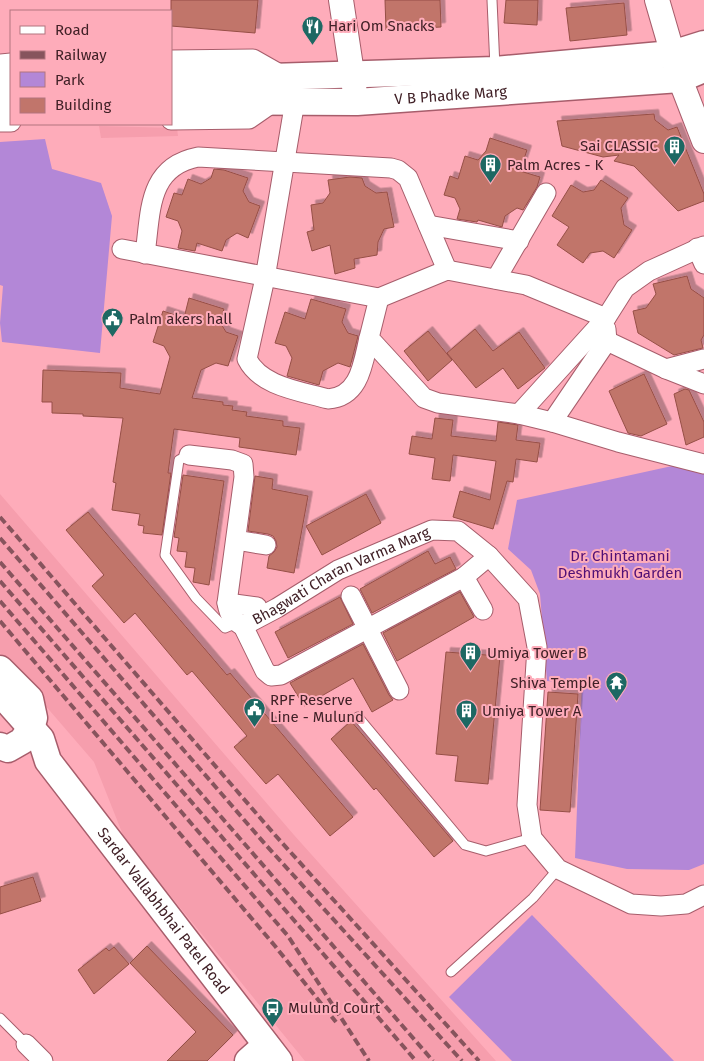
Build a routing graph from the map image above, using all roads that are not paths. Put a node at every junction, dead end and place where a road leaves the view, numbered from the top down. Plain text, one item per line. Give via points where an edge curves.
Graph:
1 (341, 0) edge
2 (492, 0) edge
3 (657, 0) edge
4 (704, 44) edge
5 (672, 54) junction
6 (172, 60) edge
7 (704, 69) edge
8 (495, 70) junction
9 (352, 74) junction
10 (283, 76) junction
11 (680, 79) junction
12 (172, 81) edge
13 (189, 94) edge
14 (285, 101) junction
15 (357, 102) junction
16 (172, 120) edge
17 (704, 140) edge
18 (284, 163) junction
19 (546, 193) dead end
20 (428, 225) junction
21 (518, 241) junction
22 (122, 249) dead end
23 (702, 253) edge
24 (145, 254) junction
25 (447, 270) junction
26 (265, 278) junction
27 (496, 279) junction
28 (379, 298) junction
29 (606, 318) junction
30 (369, 338) junction
31 (607, 341) junction
32 (704, 359) edge
33 (666, 369) junction
34 (704, 384) edge
35 (519, 414) junction
36 (552, 422) junction
37 (189, 455) joint
38 (704, 464) edge
39 (489, 556) junction
40 (464, 577) junction
41 (351, 596) dead end
42 (483, 610) dead end
43 (241, 613) junction
44 (367, 628) junction
45 (0, 669) edge
46 (399, 690) dead end
47 (1, 701) edge
48 (358, 717) dead end
49 (18, 739) edge
50 (532, 838) junction
51 (558, 869) junction
52 (704, 895) edge
53 (451, 972) dead end
54 (0, 1018) edge
55 (26, 1044) joint
56 (264, 1056) edge
57 (43, 1061) edge

1 - 9 street
2 - 8 lane
3 - 5 street
4 - 5 main road, V B Phadke Marg
5 - 8 main road, V B Phadke Marg
5 - 11 street
6 - 10 street via 253,59
7 - 11 main road, V B Phadke Marg
8 - 9 main road, V B Phadke Marg
9 - 10 main road, V B Phadke Marg
9 - 15 street
10 - 13 main road, V B Phadke Marg
11 - 15 main road, V B Phadke Marg
11 - 17 street
12 - 13 main road
13 - 14 main road, V B Phadke Marg
14 - 15 main road, V B Phadke Marg
14 - 16 street via 249,119
14 - 18 street
18 - 20 street via 398,170 408,178
18 - 24 street via 198,157 186,159 175,166 157,183 153,194
18 - 26 street
19 - 21 street
20 - 21 street
20 - 25 street
21 - 27 street
22 - 24 street
23 - 29 street via 649,271 625,288
24 - 26 street
25 - 27 street
25 - 28 street
26 - 28 street
26 - 30 street via 247,359 252,368 274,384 338,399 350,392 358,380
27 - 29 street via 526,284
28 - 30 street
29 - 31 street
29 - 35 street
30 - 35 street via 424,398 438,403
31 - 33 street
31 - 36 street
32 - 33 street
33 - 34 street
35 - 36 street
36 - 38 street
37 - 43 street via 243,464 250,542
37 - 43 lane via 179,460 165,556 196,598 225,628
39 - 40 street
39 - 43 street, Bhagwati Charan Varma Marg via 458,531 432,530 338,570 277,608
39 - 50 street, Bhagwati Charan Varma Marg via 528,599 537,647 527,805
40 - 42 street
40 - 44 street
41 - 44 street
43 - 44 street via 271,676 277,676
44 - 46 street
45 - 49 main road via 30,699 34,718
47 - 49 main road
48 - 50 lane via 465,845 486,851
49 - 56 main road, Sardar Vallabhbhai Patel Road via 41,739 48,761
50 - 51 street
51 - 52 street via 631,904 686,904
51 - 53 lane via 533,898
54 - 55 lane
55 - 57 street

